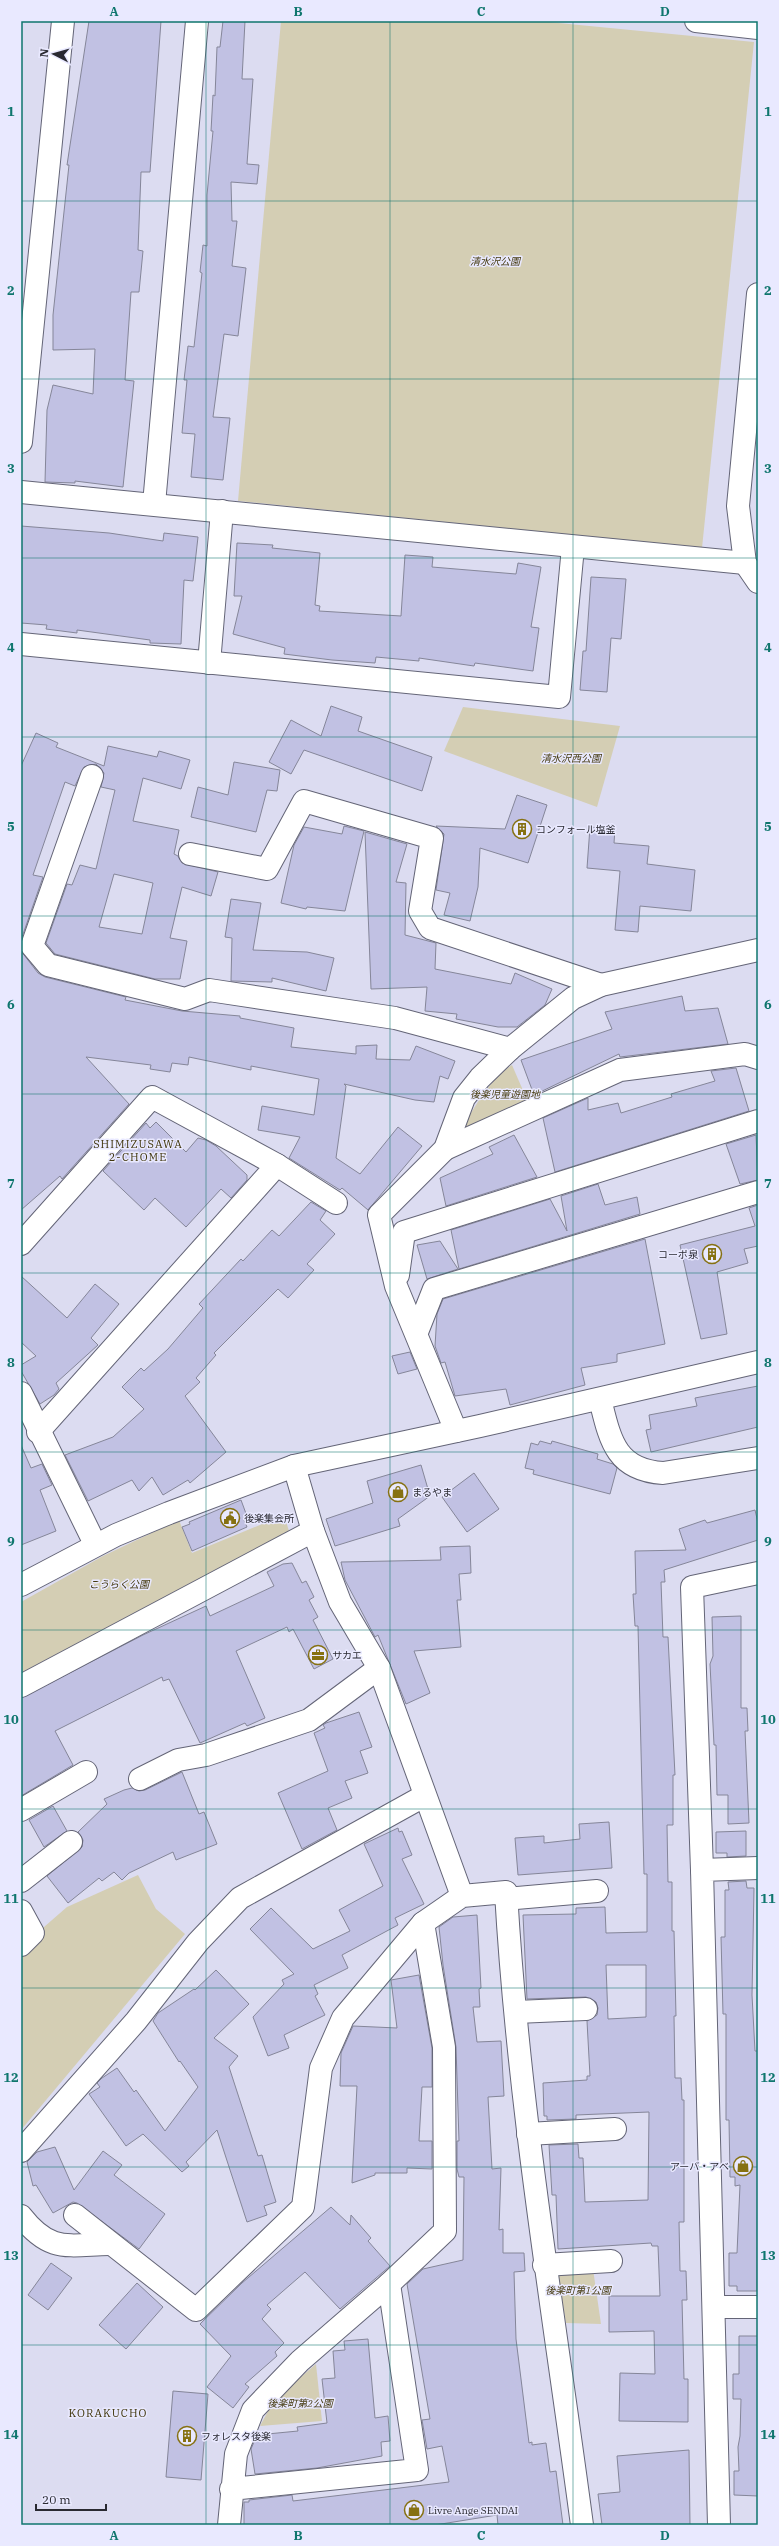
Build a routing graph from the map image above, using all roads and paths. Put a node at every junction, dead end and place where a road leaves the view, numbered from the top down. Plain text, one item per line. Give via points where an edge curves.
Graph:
1 (63, 21) edge
2 (197, 21) edge
3 (696, 21) edge
4 (758, 28) edge
5 (758, 294) edge
6 (754, 370) edge
7 (21, 442) edge
8 (21, 492) edge
9 (154, 504) junction
10 (222, 511) junction
11 (573, 547) junction
12 (745, 564) junction
13 (758, 582) edge
14 (21, 644) edge
15 (209, 663) junction
16 (92, 776) dead end
17 (190, 854) dead end
18 (758, 950) edge
19 (601, 986) junction
20 (510, 1049) junction
21 (758, 1058) edge
22 (758, 1121) edge
23 (445, 1149) junction
24 (277, 1165) junction
25 (758, 1192) edge
26 (336, 1203) dead end
27 (21, 1244) edge
28 (396, 1286) junction
29 (417, 1332) junction
30 (758, 1362) edge
31 (21, 1393) edge
32 (600, 1399) junction
33 (456, 1431) junction
34 (38, 1432) junction
35 (758, 1458) edge
36 (294, 1466) junction
37 (313, 1531) junction
38 (95, 1544) junction
39 (758, 1573) edge
40 (21, 1585) edge
41 (379, 1668) junction
42 (21, 1686) edge
43 (86, 1772) dead end
44 (140, 1779) dead end
45 (424, 1796) junction
46 (21, 1810) edge
47 (72, 1842) dead end
48 (758, 1868) edge
49 (702, 1870) junction
50 (21, 1881) edge
51 (597, 1891) dead end
52 (462, 1896) junction
53 (506, 1899) junction
54 (21, 1911) edge
55 (422, 1923) junction
56 (21, 1945) edge
57 (586, 2009) dead end
58 (516, 2012) junction
59 (615, 2129) dead end
60 (528, 2134) junction
61 (21, 2151) edge
62 (75, 2215) dead end
63 (21, 2216) edge
64 (109, 2244) junction
65 (611, 2261) dead end
66 (544, 2265) junction
67 (389, 2284) junction
68 (714, 2307) junction
69 (758, 2307) edge
70 (231, 2489) junction
71 (228, 2525) edge
72 (582, 2525) edge
73 (719, 2525) edge

1 - 7 street
2 - 9 street
3 - 4 street
5 - 6 street
6 - 12 street via 738,506
8 - 9 street
9 - 10 street
10 - 11 street
10 - 15 street
11 - 12 street
11 - 15 street via 559,697
12 - 13 street
14 - 15 street
16 - 20 street via 32,946 48,965 185,999 209,990 395,1018
17 - 19 street via 267,869 304,801 432,838 420,910 430,928
18 - 19 street
19 - 20 street via 573,998
20 - 23 street via 480,1078 464,1098
21 - 23 street via 745,1054 620,1070
22 - 28 street via 404,1232
23 - 28 street via 379,1215
24 - 26 street
24 - 27 street via 152,1097
24 - 34 street
25 - 29 street via 434,1288
28 - 29 street
29 - 33 street
30 - 32 street
31 - 34 street
32 - 33 street
32 - 35 street via 610,1438 620,1456 633,1466 648,1472 663,1473
33 - 36 street
34 - 38 street
36 - 37 street
36 - 38 street via 168,1513
37 - 41 street via 340,1602
37 - 42 street
38 - 40 street
39 - 49 street via 692,1587
41 - 44 street via 309,1720 206,1755 178,1760
41 - 45 street
43 - 46 street
45 - 52 street
45 - 61 street via 240,1898 198,1942 136,2021
47 - 50 street
48 - 49 street
49 - 68 street
51 - 53 street
52 - 53 street via 506,1892
52 - 55 street
53 - 58 street
54 - 56 street via 32,1933
55 - 64 street via 343,2018 321,2068 303,2208 196,2310
55 - 67 street via 444,2047 445,2231
57 - 58 street
58 - 60 street
59 - 60 street
60 - 66 street
62 - 64 street
63 - 64 street via 32,2230 55,2245
65 - 66 street
66 - 72 street
67 - 70 street via 300,2361 253,2410 236,2454
67 - 70 street via 417,2470
68 - 69 street
68 - 73 street
70 - 71 street

